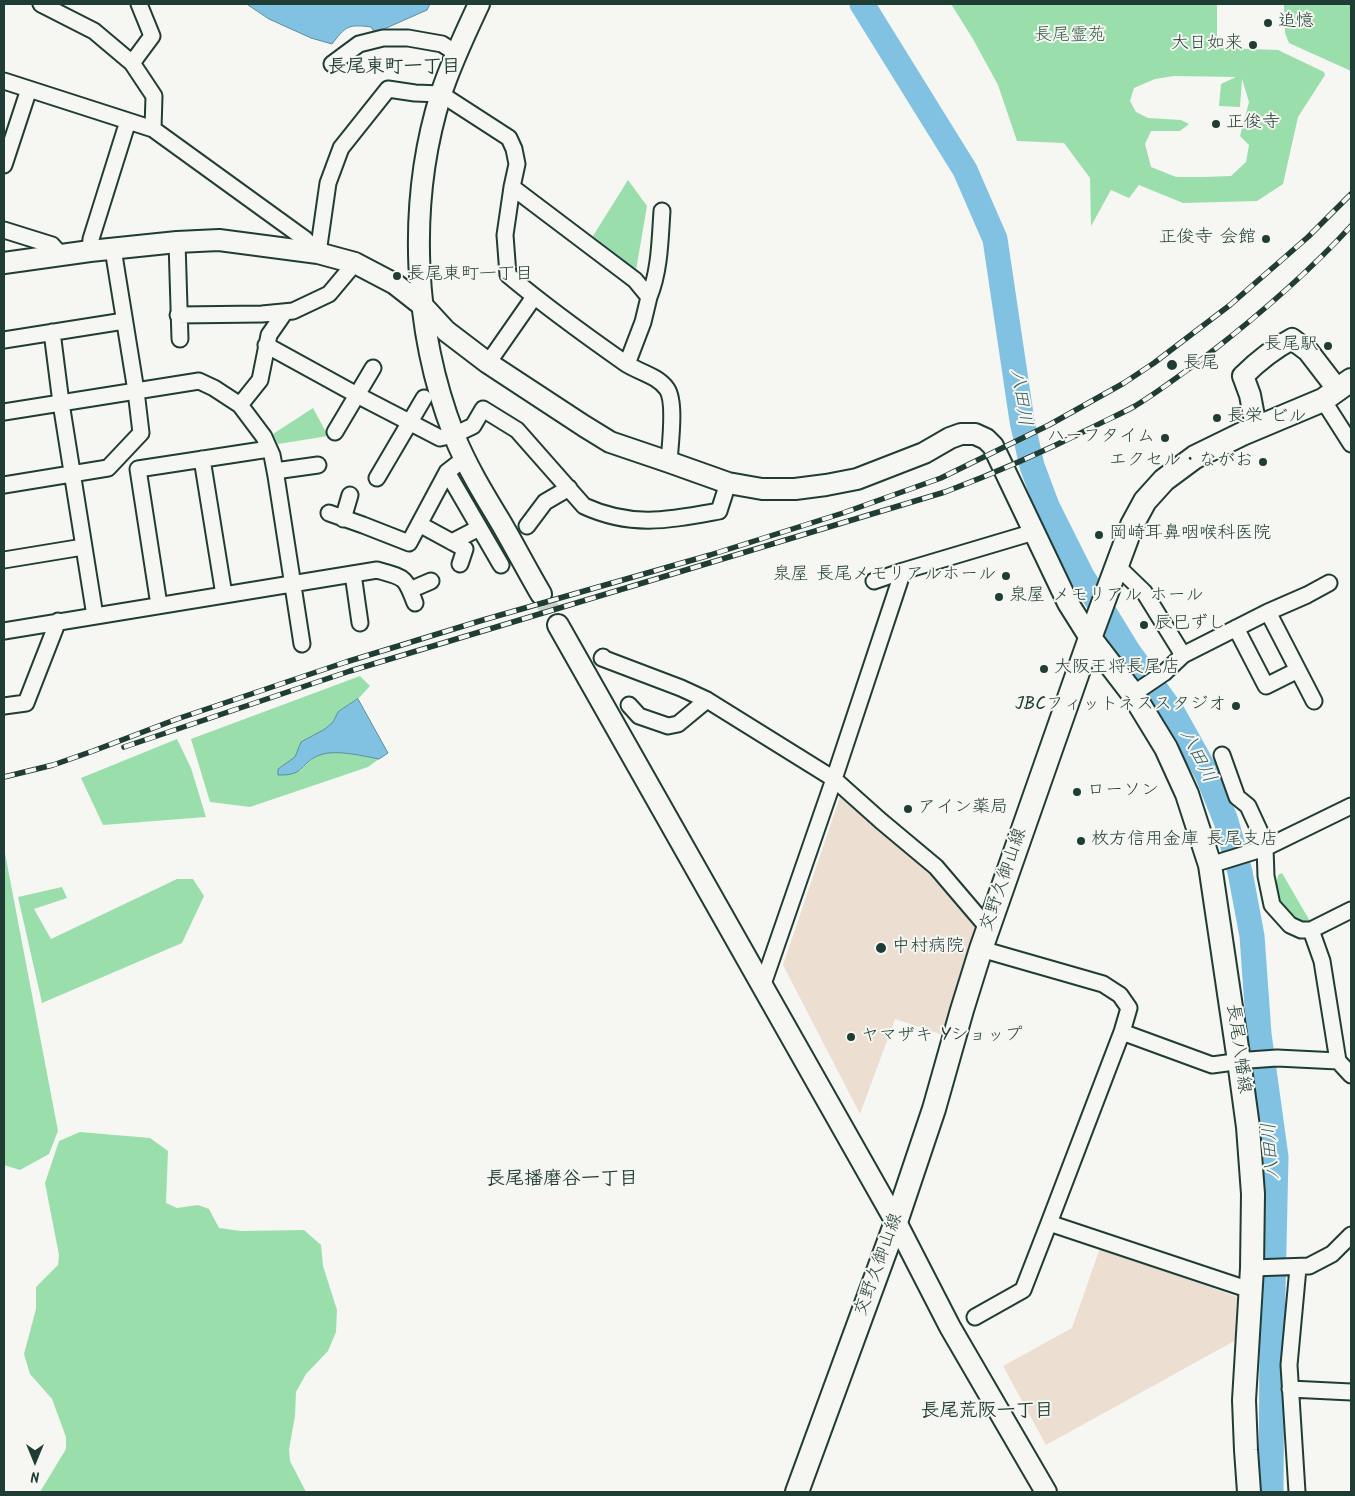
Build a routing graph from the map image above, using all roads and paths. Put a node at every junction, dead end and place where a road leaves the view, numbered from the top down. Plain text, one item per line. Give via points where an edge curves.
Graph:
1 (41, 4) edge
2 (139, 4) edge
3 (479, 4) edge
4 (456, 54) junction
5 (132, 63) junction
6 (332, 64) dead end
7 (4, 81) edge
8 (28, 89) junction
9 (441, 94) junction
10 (128, 121) junction
11 (153, 129) junction
12 (4, 160) edge
13 (512, 187) junction
14 (662, 211) dead end
15 (4, 230) edge
16 (177, 242) junction
17 (113, 249) junction
18 (90, 251) junction
19 (318, 253) junction
20 (61, 255) junction
21 (4, 263) edge
22 (355, 263) junction
23 (534, 297) junction
24 (649, 297) junction
25 (423, 306) junction
26 (285, 312) junction
27 (178, 315) junction
28 (124, 321) junction
29 (52, 332) junction
30 (180, 339) dead end
31 (4, 340) edge
32 (266, 345) junction
33 (488, 363) junction
34 (627, 364) junction
35 (373, 368) dead end
36 (1338, 390) edge
37 (136, 391) junction
38 (357, 396) junction
39 (424, 398) dead end
40 (61, 403) junction
41 (240, 406) junction
42 (4, 412) edge
43 (410, 422) junction
44 (1256, 427) junction
45 (335, 432) dead end
46 (454, 435) junction
47 (1351, 444) edge
48 (269, 449) junction
49 (464, 458) junction
50 (202, 459) junction
51 (669, 462) junction
52 (318, 464) dead end
53 (275, 471) junction
54 (447, 472) junction
55 (73, 473) junction
56 (377, 478) dead end
57 (728, 484) junction
58 (4, 485) edge
59 (569, 488) junction
60 (350, 495) dead end
61 (329, 513) dead end
62 (344, 519) junction
63 (419, 524) junction
64 (528, 526) dead end
65 (479, 528) junction
66 (1034, 532) junction
67 (452, 542) junction
68 (83, 547) junction
69 (4, 560) edge
70 (460, 564) dead end
71 (501, 565) dead end
72 (903, 571) junction
73 (1114, 571) junction
74 (352, 574) junction
75 (431, 580) dead end
76 (874, 581) dead end
77 (1329, 583) dead end
78 (294, 584) junction
79 (541, 594) tunnel mouth
80 (224, 595) junction
81 (159, 605) junction
82 (1268, 612) junction
83 (95, 616) junction
84 (58, 621) junction
85 (360, 623) dead end
86 (558, 625) tunnel mouth
87 (1236, 628) junction
88 (1093, 630) junction
89 (4, 631) edge
90 (302, 644) dead end
91 (1183, 656) junction
92 (602, 657) dead end
93 (1298, 670) junction
94 (1136, 693) junction
95 (707, 700) junction
96 (1314, 701) dead end
97 (629, 705) dead end
98 (4, 706) edge
99 (1222, 755) dead end
100 (834, 779) junction
101 (1351, 806) edge
102 (1265, 848) junction
103 (1210, 865) junction
104 (1351, 910) edge
105 (988, 928) junction
106 (1311, 930) junction
107 (981, 949) junction
108 (762, 987) junction
109 (1122, 1032) junction
110 (1244, 1060) junction
111 (1347, 1069) edge
112 (896, 1222) junction
113 (1048, 1223) junction
114 (1351, 1235) edge
115 (1295, 1268) junction
116 (1255, 1276) junction
117 (975, 1318) dead end
118 (1290, 1389) junction
119 (1351, 1392) edge
120 (797, 1492) edge
121 (1046, 1492) edge
122 (1249, 1492) edge
123 (1297, 1492) edge

1 - 5 street via 94,31
2 - 5 street via 152,36
3 - 4 street
4 - 6 street via 442,44 408,38 383,38 359,44
4 - 9 street
5 - 11 street via 154,96
7 - 8 street
8 - 10 street
8 - 12 street
9 - 13 street via 509,138 517,164
9 - 19 street via 388,89 341,148 328,184
9 - 25 street via 420,198
10 - 11 street
10 - 18 street
11 - 19 street via 305,239
13 - 23 street via 505,235 508,275
13 - 24 street via 635,280
14 - 24 street via 654,284
15 - 20 street via 52,245
16 - 17 street
16 - 19 street via 219,240
16 - 27 street
17 - 18 street
17 - 28 street
18 - 20 street
19 - 22 street
20 - 21 street
22 - 25 street via 395,284
22 - 26 street via 329,294
23 - 33 street
23 - 34 street
24 - 34 street
25 - 33 street via 446,331
25 - 46 street via 427,345
26 - 27 street
26 - 32 street via 269,334
27 - 30 street
28 - 29 street
28 - 37 street
29 - 31 street
29 - 40 street
32 - 38 street
32 - 41 street via 260,380
33 - 51 street via 610,442
34 - 51 street via 657,379 667,390 672,402
35 - 38 street
36 - 44 main road, 交野久御山線
36 - 44 street via 1308,351 1292,339 1276,347 1243,376
36 - 47 street
37 - 40 street
37 - 41 street via 199,382
37 - 55 street via 141,434 108,468
38 - 43 street
38 - 45 street
39 - 43 street
40 - 42 street
40 - 55 street
41 - 48 street via 264,437
43 - 46 street via 440,438
43 - 56 street
44 - 73 main road, 交野久御山線 via 1195,457 1164,480 1145,501 1132,524
46 - 49 street
46 - 59 street via 473,426 483,408 517,430
48 - 50 street
48 - 53 street
49 - 54 street
49 - 79 street
50 - 80 street
50 - 81 street via 138,469
51 - 57 street
52 - 53 street
53 - 78 street
54 - 63 street
54 - 65 street
55 - 58 street
55 - 68 street
57 - 59 street via 719,511 668,520 636,521 599,513 584,506
57 - 66 street via 795,489 857,479 924,453 950,438 975,434 993,446
59 - 64 street via 545,502
60 - 62 street
61 - 62 street
62 - 63 street via 409,543
63 - 67 street
65 - 67 street
65 - 71 street
66 - 72 street
66 - 88 street via 1068,603
67 - 70 street via 464,549
68 - 69 street
68 - 83 street
72 - 76 street
72 - 100 street
73 - 88 main road, 交野久御山線
73 - 91 street via 1144,592
74 - 75 street via 377,570 401,577 412,596
74 - 78 street
74 - 85 street
77 - 82 street
78 - 80 street
78 - 90 street
80 - 81 street
81 - 83 street
82 - 87 street
82 - 93 street
83 - 84 street
84 - 89 street
84 - 98 street via 26,703
86 - 108 street
87 - 91 street
87 - 93 street via 1266,686
88 - 94 main road, 長尾八幡線
88 - 105 main road, 交野久御山線
91 - 94 street
92 - 95 street
93 - 96 street
94 - 103 main road, 長尾八幡線 via 1187,794
95 - 97 street via 678,724 668,726 639,716
95 - 100 street
99 - 102 street via 1237,797 1248,806
100 - 105 street via 936,867
100 - 108 street
101 - 102 street
102 - 103 street
102 - 106 street via 1272,905 1290,925
103 - 110 main road, 長尾八幡線
104 - 106 street
105 - 107 main road, 交野久御山線
106 - 111 street via 1322,961
107 - 109 street via 1103,984 1120,995 1129,1008
107 - 112 main road, 交野久御山線 via 934,1109
108 - 112 street
109 - 110 street via 1212,1065
109 - 113 street
110 - 111 street via 1277,1058
110 - 116 main road, 長尾八幡線
112 - 120 main road, 交野久御山線
112 - 121 street via 950,1327
113 - 116 street
113 - 117 street via 1023,1290
114 - 115 street via 1332,1254 1309,1266
115 - 116 street
115 - 118 street
116 - 122 main road, 長尾八幡線 via 1244,1400
118 - 119 street
118 - 123 street

